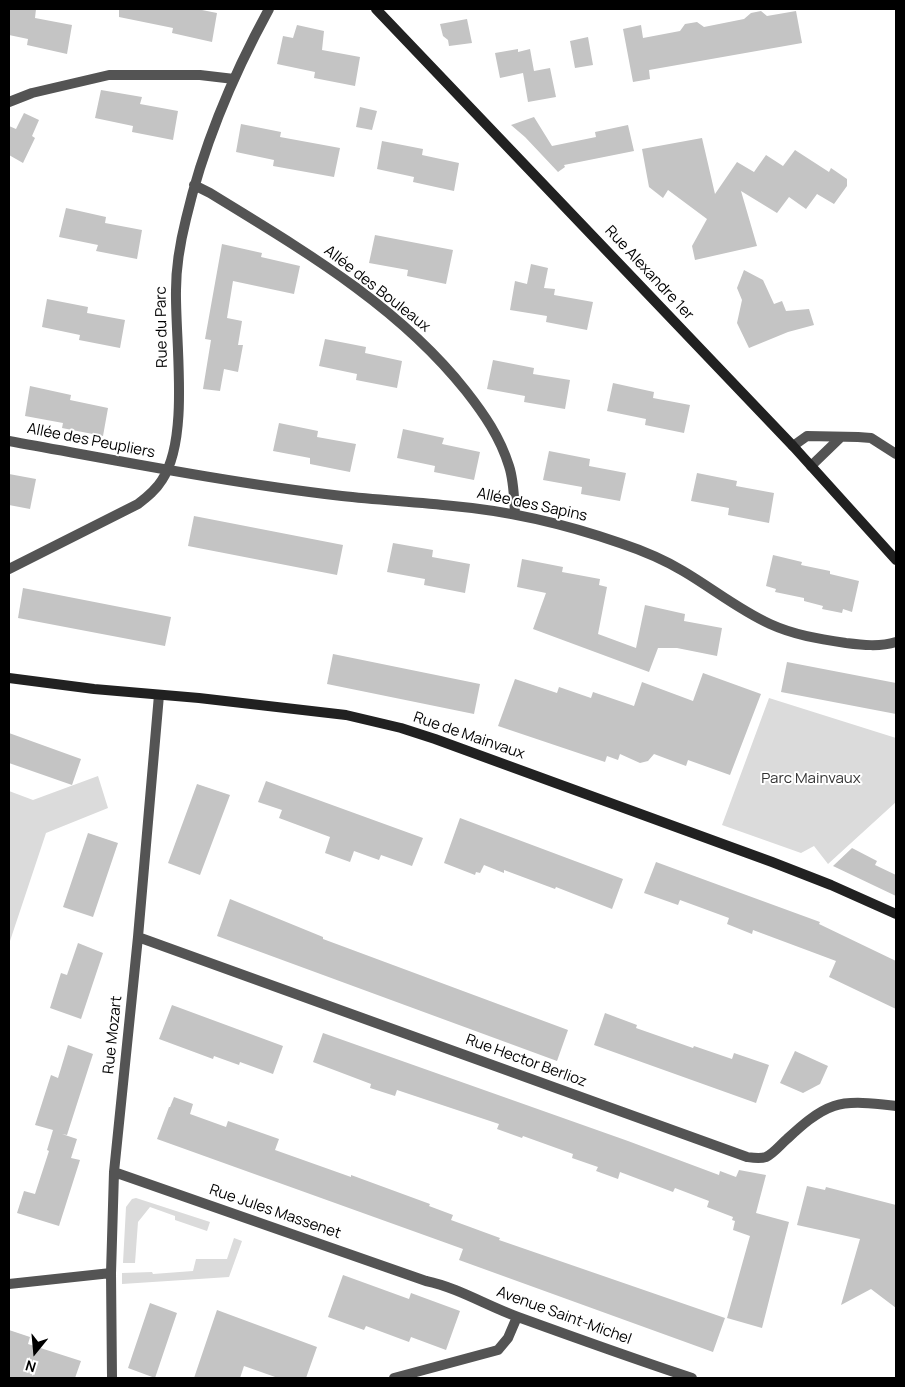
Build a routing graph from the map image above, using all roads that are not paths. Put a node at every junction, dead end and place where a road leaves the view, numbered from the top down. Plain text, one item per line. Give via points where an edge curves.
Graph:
1 (269, 9) edge
2 (376, 9) edge
3 (234, 79) junction
4 (9, 102) edge
5 (194, 185) junction
6 (841, 437) junction
7 (9, 441) edge
8 (793, 446) junction
9 (896, 454) edge
10 (811, 466) junction
11 (167, 471) junction
12 (515, 514) junction
13 (896, 560) edge
14 (9, 570) edge
15 (896, 642) edge
16 (9, 678) edge
17 (159, 695) junction
18 (896, 914) edge
19 (138, 937) junction
20 (896, 1106) edge
21 (114, 1172) junction
22 (111, 1273) junction
23 (426, 1281) joint
24 (9, 1284) edge
25 (517, 1317) junction
26 (112, 1378) edge
27 (394, 1378) edge
28 (692, 1378) edge

1 - 3 street, Rue du Parc
2 - 8 street, Rue Alexandre 1er
3 - 4 street via 200,75 109,75 40,91
3 - 5 street, Rue du Parc
5 - 11 street, Rue du Parc via 178,264 177,424
5 - 12 street, Allée des Bouleaux via 312,257 374,302 425,345 492,426 509,467
6 - 8 street via 807,436
6 - 9 street via 871,438
6 - 10 street
7 - 11 street, Allée des Peupliers
8 - 10 street, Rue Alexandre 1er
10 - 13 street, Rue Alexandre 1er
11 - 12 street, Allée des Sapins via 344,496
11 - 14 street, Rue du Parc via 156,489 138,504
12 - 15 street, Allée des Sapins via 559,523 660,559 751,614 785,630 854,644
16 - 17 street, Rue de Mainvaux
17 - 18 street, Rue de Mainvaux via 346,715 401,728 831,884
17 - 19 street, Rue Mozart
19 - 20 street, Rue Hector Berlioz via 747,1157 765,1157 802,1125 834,1106
19 - 21 street, Rue Mozart
21 - 22 street, Rue Mozart
21 - 23 street, Rue Jules Massenet
22 - 24 street
22 - 26 street, Rue Mozart
23 - 25 street, Avenue Saint-Michel via 466,1294
25 - 27 street via 508,1338 498,1350
25 - 28 street, Avenue Saint-Michel

